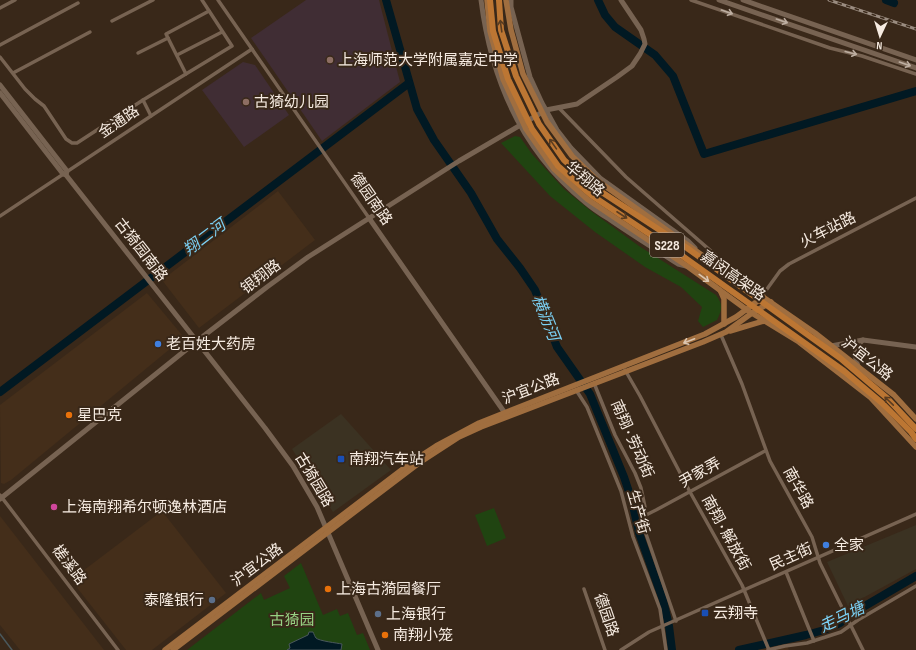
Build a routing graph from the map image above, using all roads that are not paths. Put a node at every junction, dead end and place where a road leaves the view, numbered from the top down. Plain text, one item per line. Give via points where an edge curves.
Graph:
1 (15, 0) edge
2 (153, 0) edge
3 (202, 0) edge
4 (218, 0) edge
5 (481, 0) edge
6 (487, 0) edge
7 (490, 0) edge
8 (499, 0) edge
9 (506, 0) edge
10 (511, 0) edge
11 (621, 0) edge
12 (690, 0) edge
13 (719, 0) edge
14 (743, 0) edge
15 (78, 3) dead end
16 (0, 8) edge
17 (209, 11) junction
18 (112, 21) dead end
19 (90, 32) dead end
20 (222, 32) junction
21 (168, 38) junction
22 (0, 45) edge
23 (252, 49) junction
24 (138, 53) dead end
25 (177, 55) junction
26 (0, 57) edge
27 (916, 60) edge
28 (916, 68) edge
29 (13, 73) junction
30 (186, 74) junction
31 (916, 74) edge
32 (0, 85) edge
33 (0, 93) edge
34 (142, 100) junction
35 (559, 108) junction
36 (546, 110) junction
37 (151, 116) junction
38 (520, 126) junction
39 (65, 173) junction
40 (916, 198) edge
41 (0, 216) edge
42 (369, 218) junction
43 (696, 251) junction
44 (687, 266) junction
45 (720, 290) junction
46 (763, 297) junction
47 (770, 302) junction
48 (750, 312) junction
49 (764, 321) junction
50 (724, 324) junction
51 (724, 333) junction
52 (863, 340) junction
53 (196, 341) junction
54 (831, 346) junction
55 (916, 347) edge
56 (858, 366) junction
57 (625, 369) junction
58 (591, 383) junction
59 (576, 387) junction
60 (506, 414) junction
61 (916, 419) edge
62 (916, 429) edge
63 (916, 439) edge
64 (916, 447) edge
65 (765, 451) junction
66 (690, 492) junction
67 (1, 497) edge
68 (916, 514) edge
69 (646, 515) junction
70 (327, 530) junction
71 (818, 558) junction
72 (786, 572) junction
73 (916, 586) edge
74 (584, 589) dead end
75 (744, 591) junction
76 (676, 621) junction
77 (850, 624) junction
78 (663, 626) junction
79 (813, 639) junction
80 (768, 647) edge
81 (118, 650) edge
82 (165, 650) edge
83 (173, 650) edge
84 (378, 650) edge
85 (605, 650) edge
86 (621, 650) edge
87 (666, 650) edge
88 (863, 650) edge

1 - 16 street
2 - 18 street
3 - 17 street
4 - 23 street, 德园南路
5 - 38 street via 484,27 496,71
6 - 44 main road, 华翔路 via 490,31 503,79 526,129 554,169 587,199
7 -> 63 highway, 嘉闵高架路 / S228 via 493,31 508,79 532,129 558,166 591,195 687,259 844,371 882,403
62 -> 8 highway, 嘉闵高架路 / S228 via 887,398 840,358 687,248 594,187 564,160 539,124 516,76 501,30
9 - 43 main road, 华翔路 via 523,74 547,122 572,156 598,181
10 - 36 street via 530,77
11 - 35 street, 银翔路 via 641,30 645,44 640,54 632,66 611,82 577,104
12 -> 31 street via 830,48
13 -> 28 street
14 - 27 street
15 - 22 street
17 - 20 street
17 - 21 street via 166,34
19 - 29 street
20 - 25 street
20 - 30 street via 232,46
21 - 24 street
21 - 25 street
23 - 37 street, 金通路
23 - 42 street, 德园南路
25 - 30 street
26 - 29 street
29 - 34 street via 44,106 66,139 72,143 77,143
30 - 34 street
32 - 39 street, 古猗园南路
33 - 39 street, 古猗园南路
34 - 37 street
35 - 36 street, 银翔路
35 - 46 street via 626,177
36 - 38 street, 银翔路
36 - 43 street via 571,148 600,178 688,240
37 - 39 street, 金通路
38 - 42 street, 银翔路
38 - 44 street via 534,149 553,172 585,202 678,264
39 - 41 street, 金通路
39 - 53 street, 古猗园南路
40 - 46 street, 火车站路 via 789,264 776,276
42 - 53 street, 银翔路 via 296,266
42 - 60 street, 德园南路
43 - 46 main road, 华翔路 via 750,291
44 -> 45 main road, 华翔路
45 - 48 main road, 华翔路
45 - 50 main road via 724,300
46 - 47 main road, 沪宜公路
46 - 48 main road, 沪宜公路
47 - 48 main road
47 - 54 main road, 沪宜公路
48 - 49 main road, 沪宜公路
48 - 50 main road, 沪宜公路
48 - 51 main road, 沪宜公路
49 - 51 main road
49 - 64 main road, 沪宜公路 via 799,342 870,397
50 -> 57 main road, 沪宜公路
51 - 57 main road, 沪宜公路
51 - 65 street, 南华路
52 - 54 street
52 - 55 street
52 - 56 street via 857,345 856,350 855,359
53 - 67 street, 银翔路
53 - 70 street, 古猗园路 via 293,466
54 - 56 main road, 沪宜公路
56 - 61 main road, 沪宜公路 via 894,395
57 - 58 main road, 沪宜公路
57 - 66 street, 南翔 • 解放街
58 - 59 main road, 沪宜公路
58 - 69 street, 南翔 • 劳动街 via 639,481
59 - 60 main road, 沪宜公路
59 - 78 street, 生产街 via 587,407 621,491 633,537 660,610
60 - 70 main road, 沪宜公路 via 457,433 436,446
65 - 66 street, 尹家弄
65 - 71 street, 南华路 via 812,537
66 - 69 street, 尹家弄
66 - 75 street, 南翔 • 解放街
67 - 81 street, 槎溪路
68 - 71 street, 民主街
69 - 76 street, 南翔 • 劳动街 via 645,531
70 - 82 main road, 沪宜公路
70 - 83 main road, 沪宜公路
70 - 84 street, 古猗园路
71 - 72 street, 民主街
71 - 77 street, 南华路
72 - 75 street, 民主街
72 - 79 street
73 - 77 street
74 - 85 street, 德园路
75 - 76 street, 民主街
75 - 80 street, 南翔 • 解放街
76 - 78 street, 民主街
77 - 79 street via 841,632
77 - 88 street, 南华路
78 - 86 street
78 - 87 street, 生产街
79 - 80 street

